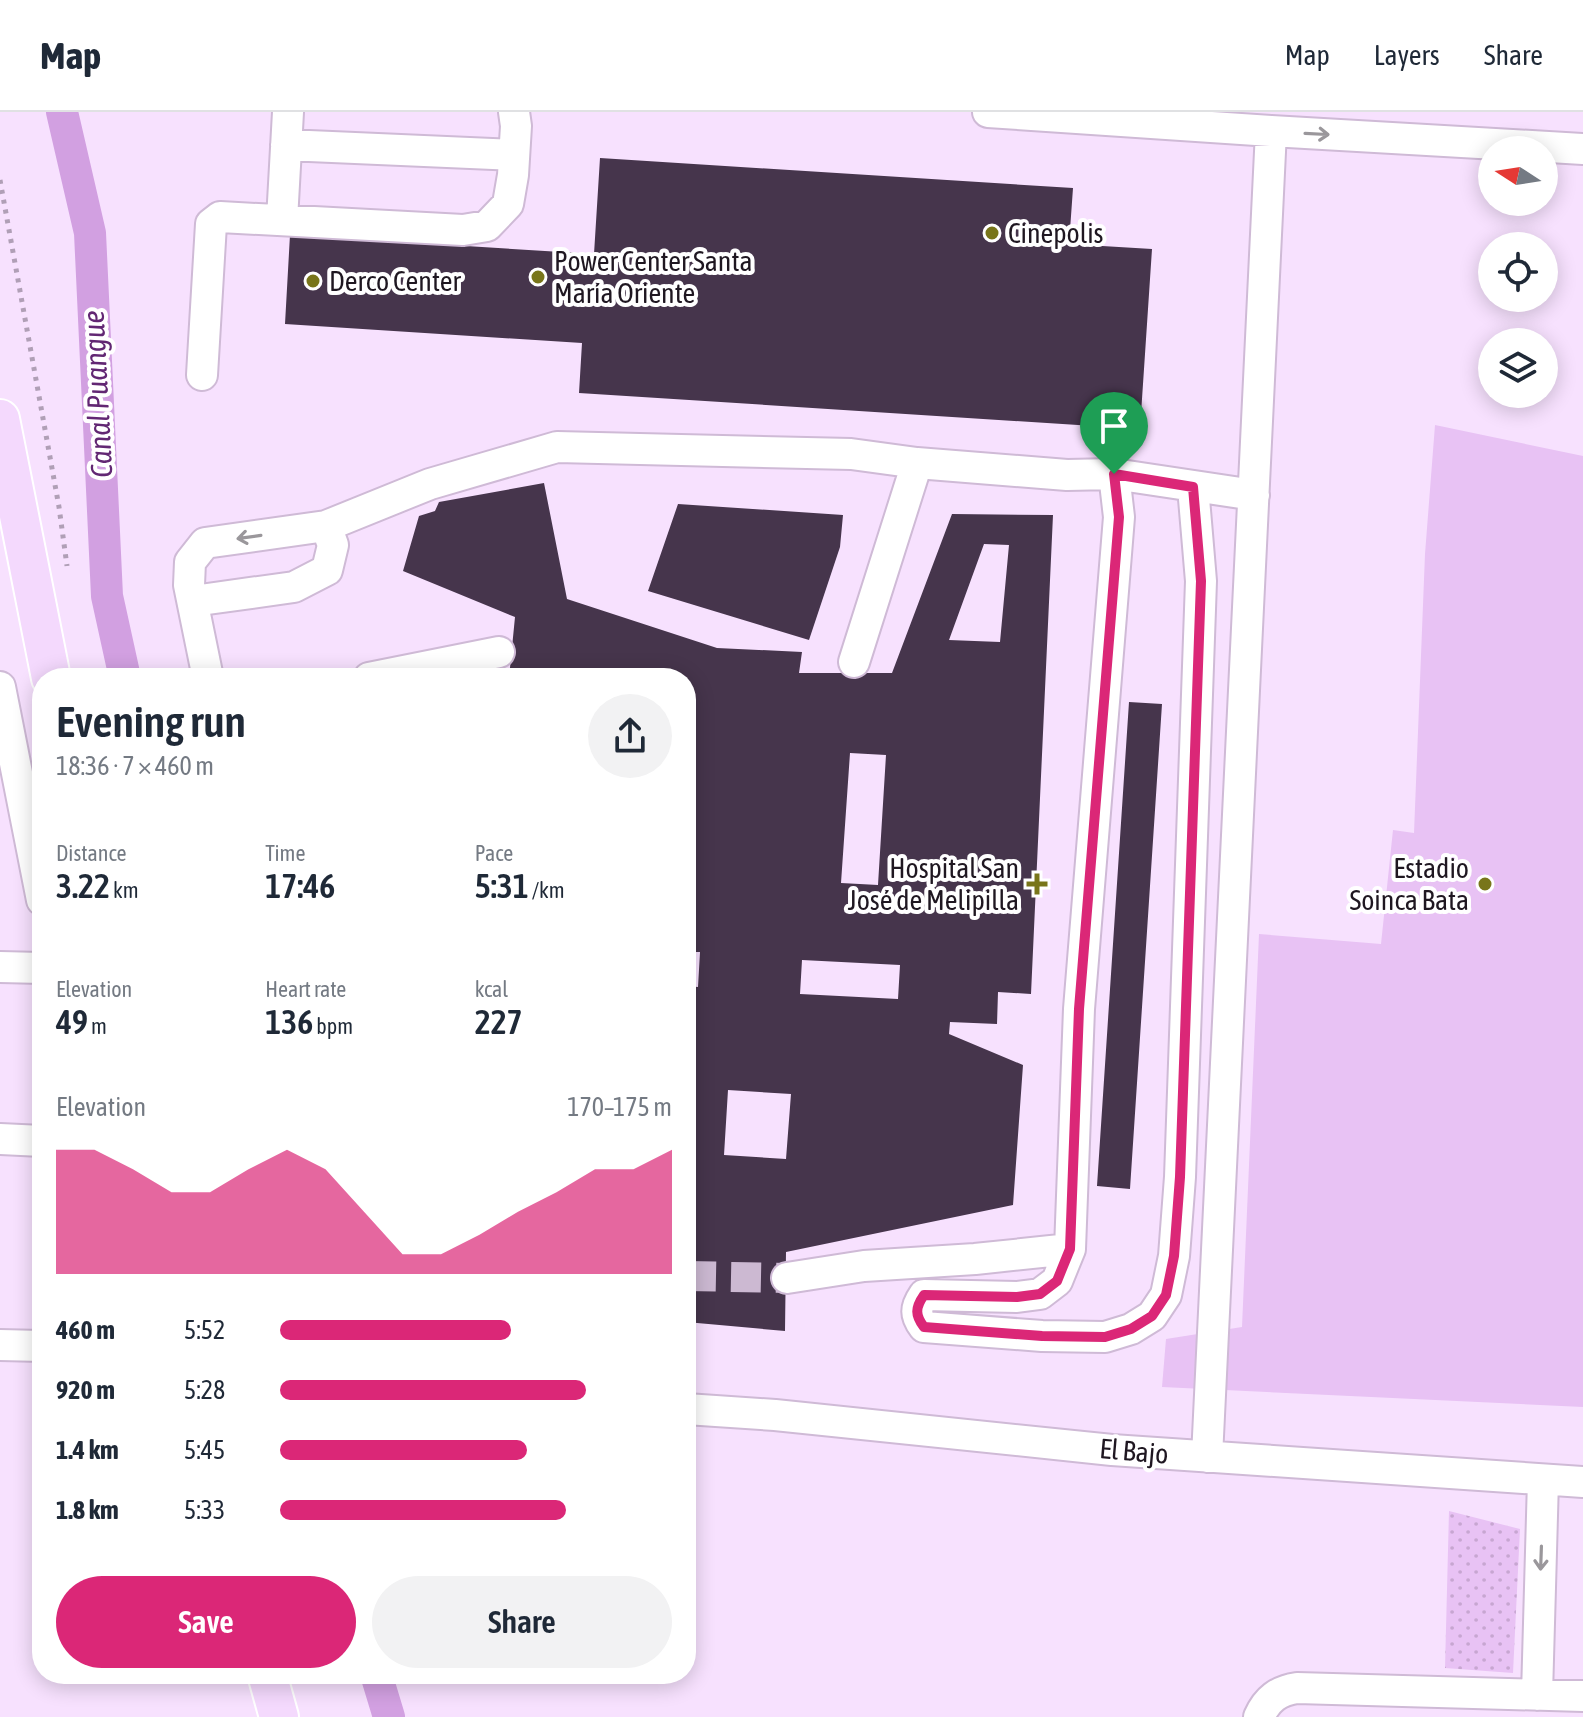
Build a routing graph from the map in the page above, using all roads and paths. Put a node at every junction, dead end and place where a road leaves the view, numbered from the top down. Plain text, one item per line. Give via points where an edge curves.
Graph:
1 (288, 112) edge
2 (514, 112) edge
3 (988, 112) edge
4 (1230, 120) edge
5 (1271, 131) junction
6 (286, 145) junction
7 (1583, 149) edge
8 (514, 155) junction
9 (0, 180) edge
10 (282, 220) junction
11 (202, 375) dead end
12 (0, 419) edge
13 (917, 463) junction
14 (1114, 474) junction
15 (1193, 487) junction
16 (1254, 495) junction
17 (326, 526) junction
18 (67, 567) dead end
19 (193, 601) junction
20 (499, 652) dead end
21 (854, 662) dead end
22 (49, 668) edge
23 (206, 668) edge
24 (419, 668) edge
25 (0, 687) edge
26 (12, 809) edge
27 (32, 870) edge
28 (0, 967) edge
29 (32, 968) edge
30 (0, 1139) edge
31 (32, 1141) edge
32 (1070, 1249) junction
33 (787, 1278) tunnel mouth
34 (0, 1345) edge
35 (32, 1346) edge
36 (696, 1410) edge
37 (1207, 1457) junction
38 (1543, 1480) junction
39 (1583, 1482) edge
40 (270, 1684) edge
41 (1537, 1695) junction
42 (1583, 1696) edge
43 (1440, 1705) edge
44 (1265, 1708) edge
45 (279, 1717) edge

1 - 6 street
2 - 8 street
3 - 4 street
4 - 5 street
5 -> 7 street
5 - 16 street
6 - 8 street
6 - 10 street
8 - 10 street via 508,204 487,226 463,230
9 - 18 path
10 - 11 street via 220,217 211,224
12 - 22 main road
13 - 14 street
13 - 17 street via 851,454 557,447 430,484
13 - 21 street
14 - 15 street
14 - 32 street via 1119,517 1079,1009
15 - 16 street
15 - 32 street via 1201,581 1180,1177 1166,1295 1152,1316 1105,1337 924,1327 917,1317 924,1295 1040,1294 1057,1281
16 - 37 street
17 - 19 street via 333,545 327,570 294,587
17 -> 19 street via 205,543 190,562
19 - 23 street
20 - 24 street
25 - 26 street
26 - 27 street
28 - 29 street
30 - 31 street
32 - 33 street via 864,1266
34 - 35 street
36 - 37 street, El Bajo
37 - 38 street, El Bajo
38 - 39 street, El Bajo
38 -> 41 street
40 - 45 main road
41 - 42 street
41 - 43 street
43 - 44 street via 1297,1688 1278,1692

